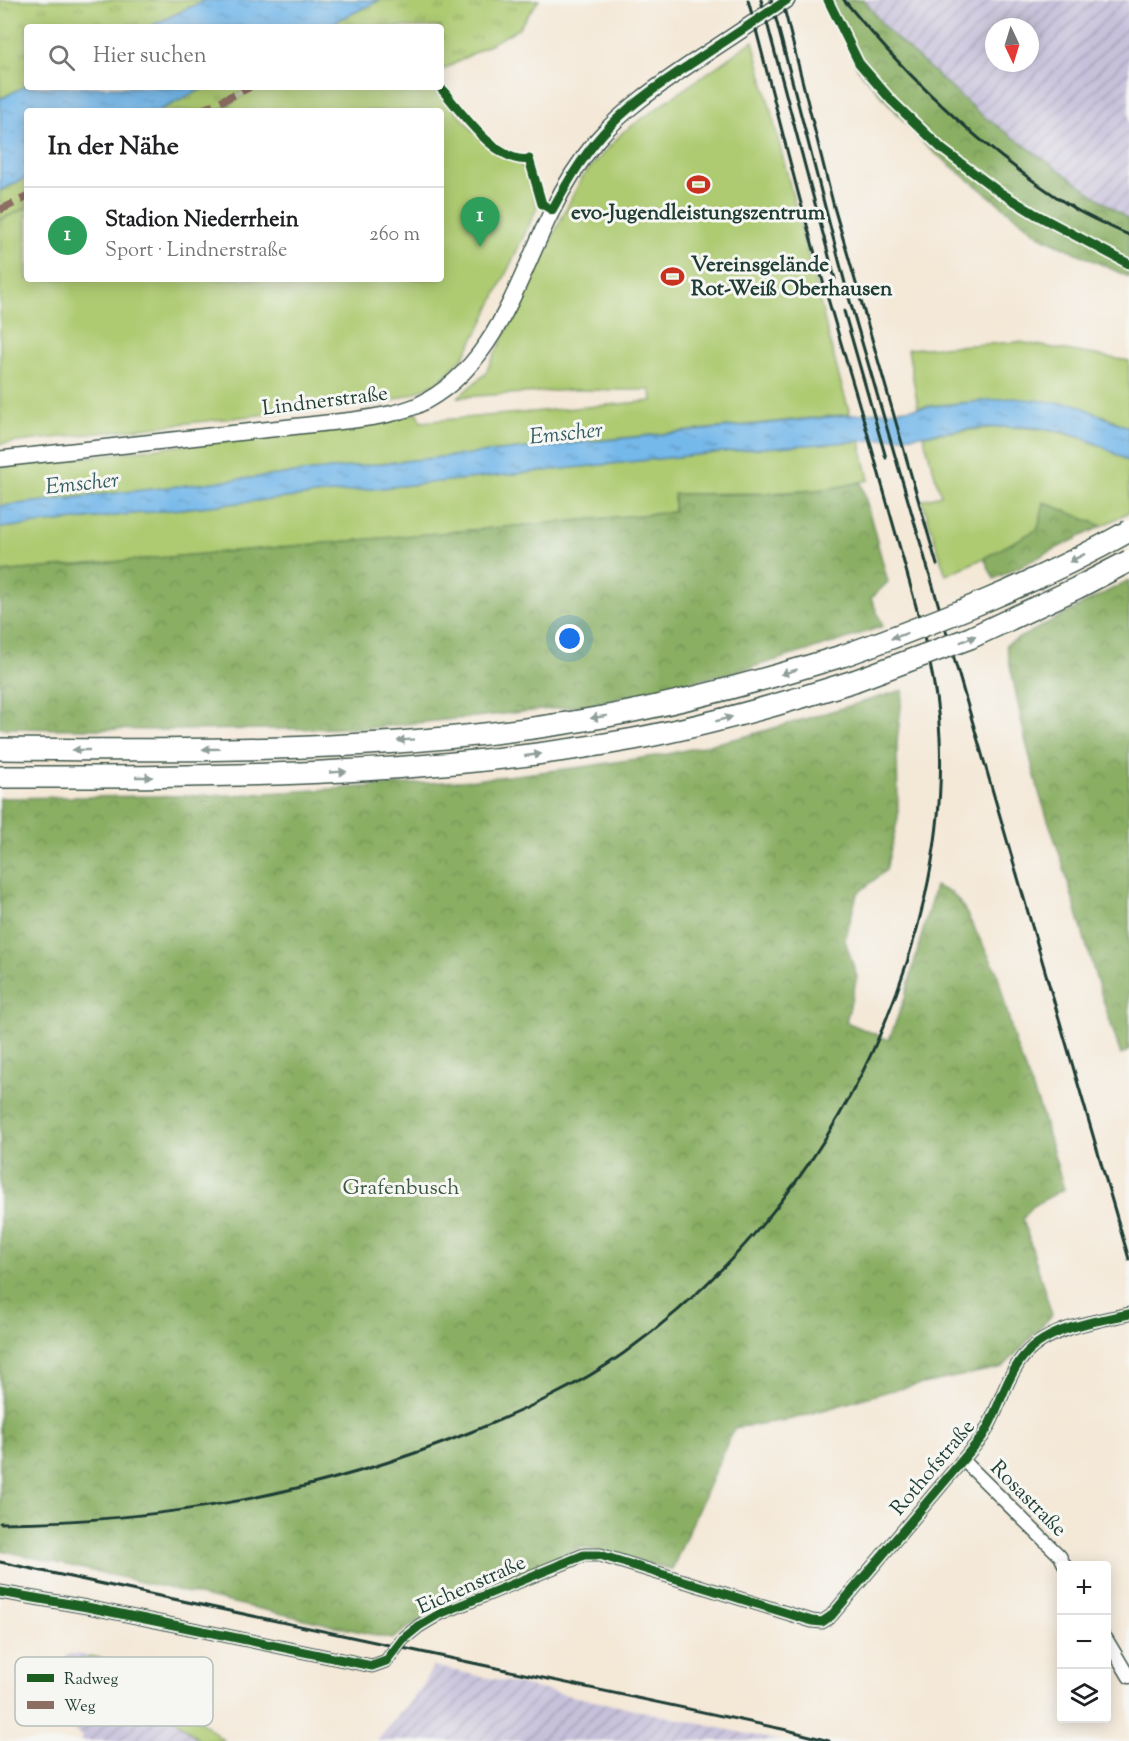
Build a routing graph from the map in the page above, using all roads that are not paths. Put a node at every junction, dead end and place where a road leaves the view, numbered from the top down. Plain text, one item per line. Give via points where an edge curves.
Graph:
1 (787, 0) edge
2 (0, 459) edge
3 (1129, 531) edge
4 (1129, 561) edge
5 (0, 749) edge
6 (0, 777) edge
7 (1129, 1314) edge
8 (963, 1460) junction
9 (1062, 1561) edge
10 (0, 1592) edge
11 (822, 1622) joint
12 (1111, 1645) edge
13 (1129, 1677) edge

1 - 2 street, Lindnerstraße via 650,92 612,124 561,192 489,342 464,374 429,399 394,413 354,420
3 -> 5 highway, bridge via 999,595 845,655 628,712 504,731 381,742 268,748
6 -> 4 highway, bridge via 270,776 434,766 636,739 788,702 930,654
7 - 8 street, Rothofstraße via 1052,1335 1030,1349 1015,1367 989,1427
8 - 9 street, Rosastraße
8 - 11 street, Rothofstraße
10 - 11 street, Eichenstraße via 372,1666 386,1661 403,1639 439,1614 584,1555 600,1555
12 - 13 street

